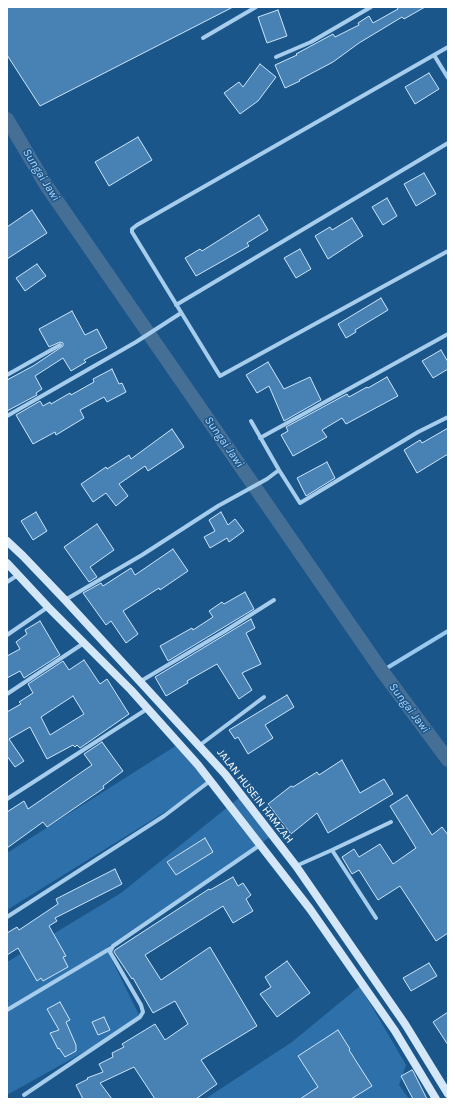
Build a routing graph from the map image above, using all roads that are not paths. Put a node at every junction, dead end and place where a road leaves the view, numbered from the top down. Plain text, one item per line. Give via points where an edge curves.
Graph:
1 (256, 7) edge
2 (371, 7) edge
3 (203, 38) dead end
4 (448, 47) edge
5 (434, 55) junction
6 (276, 57) dead end
7 (448, 78) edge
8 (448, 143) edge
9 (448, 251) edge
10 (176, 305) junction
11 (181, 313) junction
12 (448, 334) edge
13 (60, 345) dead end
14 (7, 375) edge
15 (7, 416) edge
16 (448, 417) edge
17 (251, 421) dead end
18 (260, 438) junction
19 (279, 470) junction
20 (7, 541) edge
21 (18, 551) junction
22 (7, 562) edge
23 (18, 574) junction
24 (7, 582) edge
25 (65, 600) junction
26 (274, 600) dead end
27 (48, 607) junction
28 (7, 635) edge
29 (84, 643) junction
30 (141, 681) junction
31 (7, 694) edge
32 (264, 697) dead end
33 (148, 708) junction
34 (200, 746) junction
35 (210, 781) junction
36 (7, 799) edge
37 (391, 822) dead end
38 (272, 836) junction
39 (260, 845) junction
40 (332, 850) junction
41 (296, 866) junction
42 (7, 917) edge
43 (376, 918) dead end
44 (111, 948) junction
45 (7, 1010) edge
46 (448, 1094) edge
47 (24, 1095) dead end
48 (436, 1099) edge

1 - 3 street
2 - 6 street via 311,42
4 - 5 street
5 - 7 street
5 - 10 street via 132,229
8 - 10 street
9 - 11 street via 220,376
10 - 11 street
11 - 15 street
12 - 18 street
13 - 14 street
16 - 19 street via 418,432 300,503
17 - 18 street
18 - 19 street
19 - 25 street
20 - 21 street, JALAN HUSEIN HAMZAH
21 - 22 street
21 - 25 street, JALAN HUSEIN HAMZAH
22 - 23 street
23 - 24 street
23 - 27 street
25 - 30 street, JALAN HUSEIN HAMZAH
26 - 30 street
27 - 28 street
27 - 29 street
29 - 31 street
29 - 33 street
30 - 34 street, JALAN HUSEIN HAMZAH
32 - 34 street
33 - 35 street
33 - 36 street
34 - 38 street, JALAN HUSEIN HAMZAH via 225,774
35 - 39 street
35 - 42 street via 164,816
37 - 40 street
38 - 39 street
38 - 41 street, JALAN HUSEIN HAMZAH
39 - 44 street
39 - 48 street via 310,909 375,1002
40 - 41 street
40 - 43 street
41 - 46 street, JALAN HUSEIN HAMZAH via 405,1024
44 - 45 street
44 - 47 street via 110,952 143,1012 140,1017

